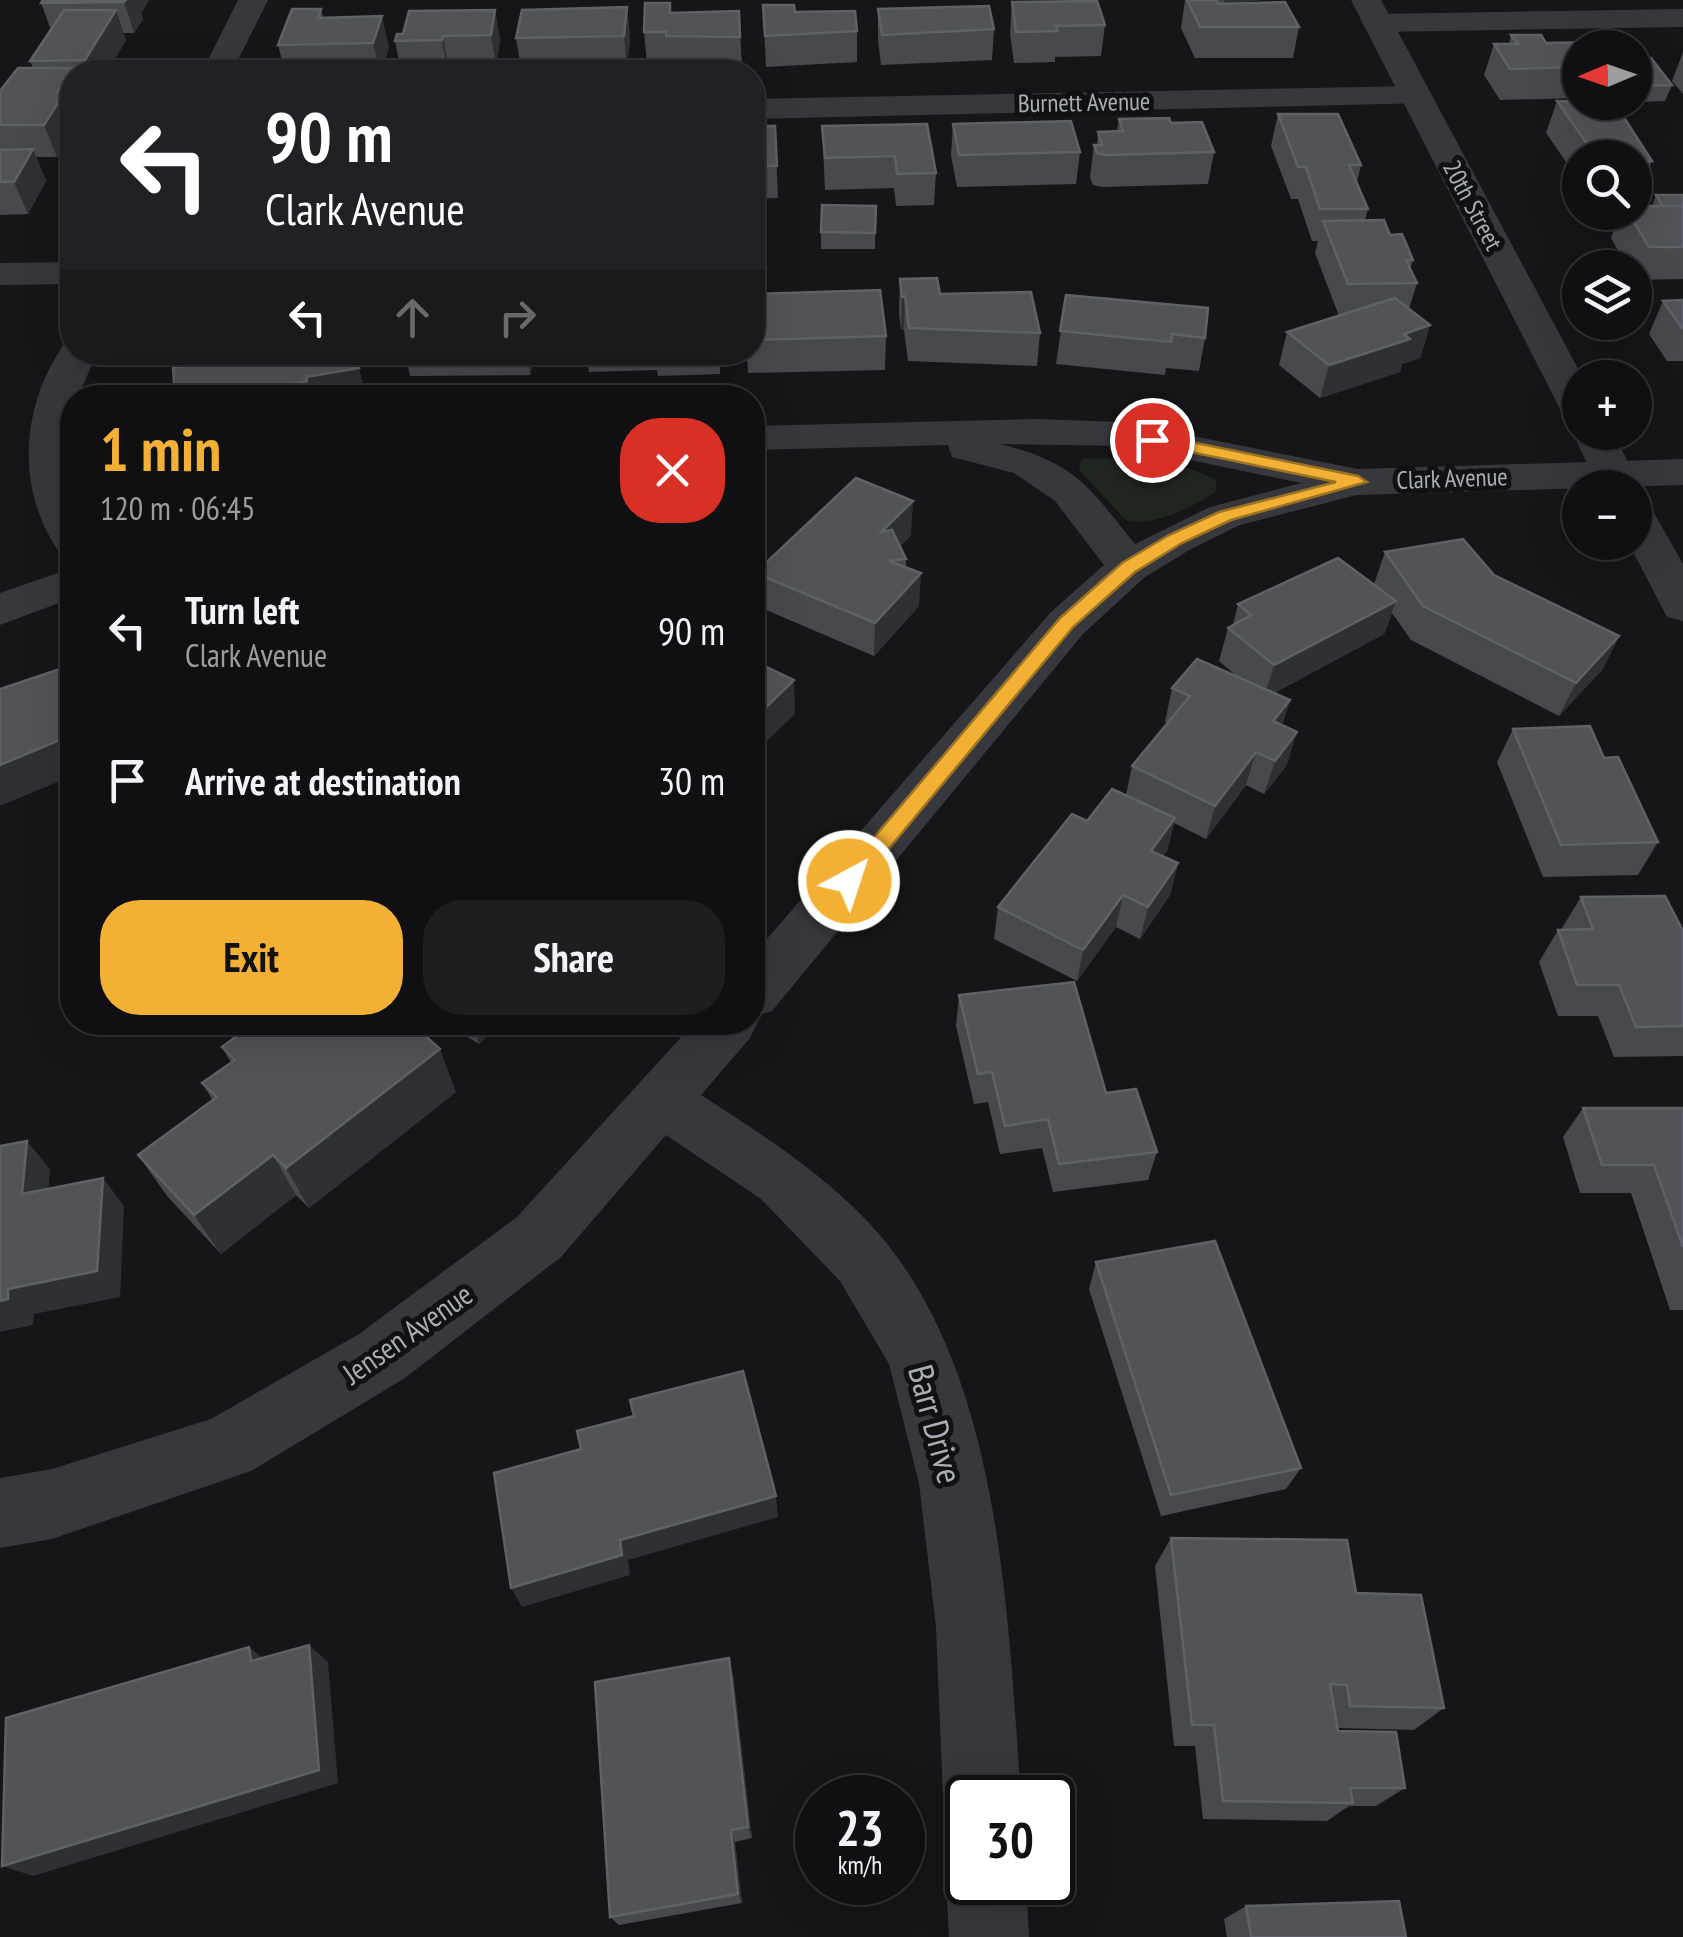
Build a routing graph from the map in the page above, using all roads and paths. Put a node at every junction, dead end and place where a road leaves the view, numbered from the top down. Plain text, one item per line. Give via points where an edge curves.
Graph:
1 (253, 0) edge
2 (1371, 11) edge
3 (1683, 18) edge
4 (222, 60) edge
5 (1416, 96) junction
6 (765, 109) edge
7 (60, 273) edge
8 (0, 274) edge
9 (1562, 375) edge
10 (60, 388) edge
11 (865, 434) junction
12 (765, 438) edge
13 (1683, 472) edge
14 (1652, 476) edge
15 (1562, 480) edge
16 (1358, 482) junction
17 (60, 511) edge
18 (1652, 547) edge
19 (1129, 568) junction
20 (60, 587) edge
21 (1683, 606) edge
22 (0, 610) edge
23 (765, 980) edge
24 (719, 1035) edge
25 (662, 1102) junction
26 (0, 1513) edge
27 (981, 1775) edge
28 (987, 1905) edge
29 (989, 1937) edge

1 - 4 street
2 - 3 street
2 - 5 street, 20th Street
5 - 6 street, Burnett Avenue
5 - 9 street, 20th Street
7 - 8 street
10 - 17 street via 44,444
11 - 12 street, Clark Avenue
11 - 16 street, Clark Avenue via 1122,434
11 - 19 street, Clark Avenue via 1029,464 1070,492
13 - 14 street, Clark Avenue
15 - 16 street, Clark Avenue
16 - 19 street via 1225,516
18 - 21 street
19 - 23 street via 1067,623
20 - 22 street
24 - 25 street, Jensen Avenue
25 - 26 street, Jensen Avenue via 539,1237 382,1356 228,1447 52,1504
25 - 27 street, Barr Drive via 782,1180 862,1261 918,1354 954,1482
28 - 29 street

